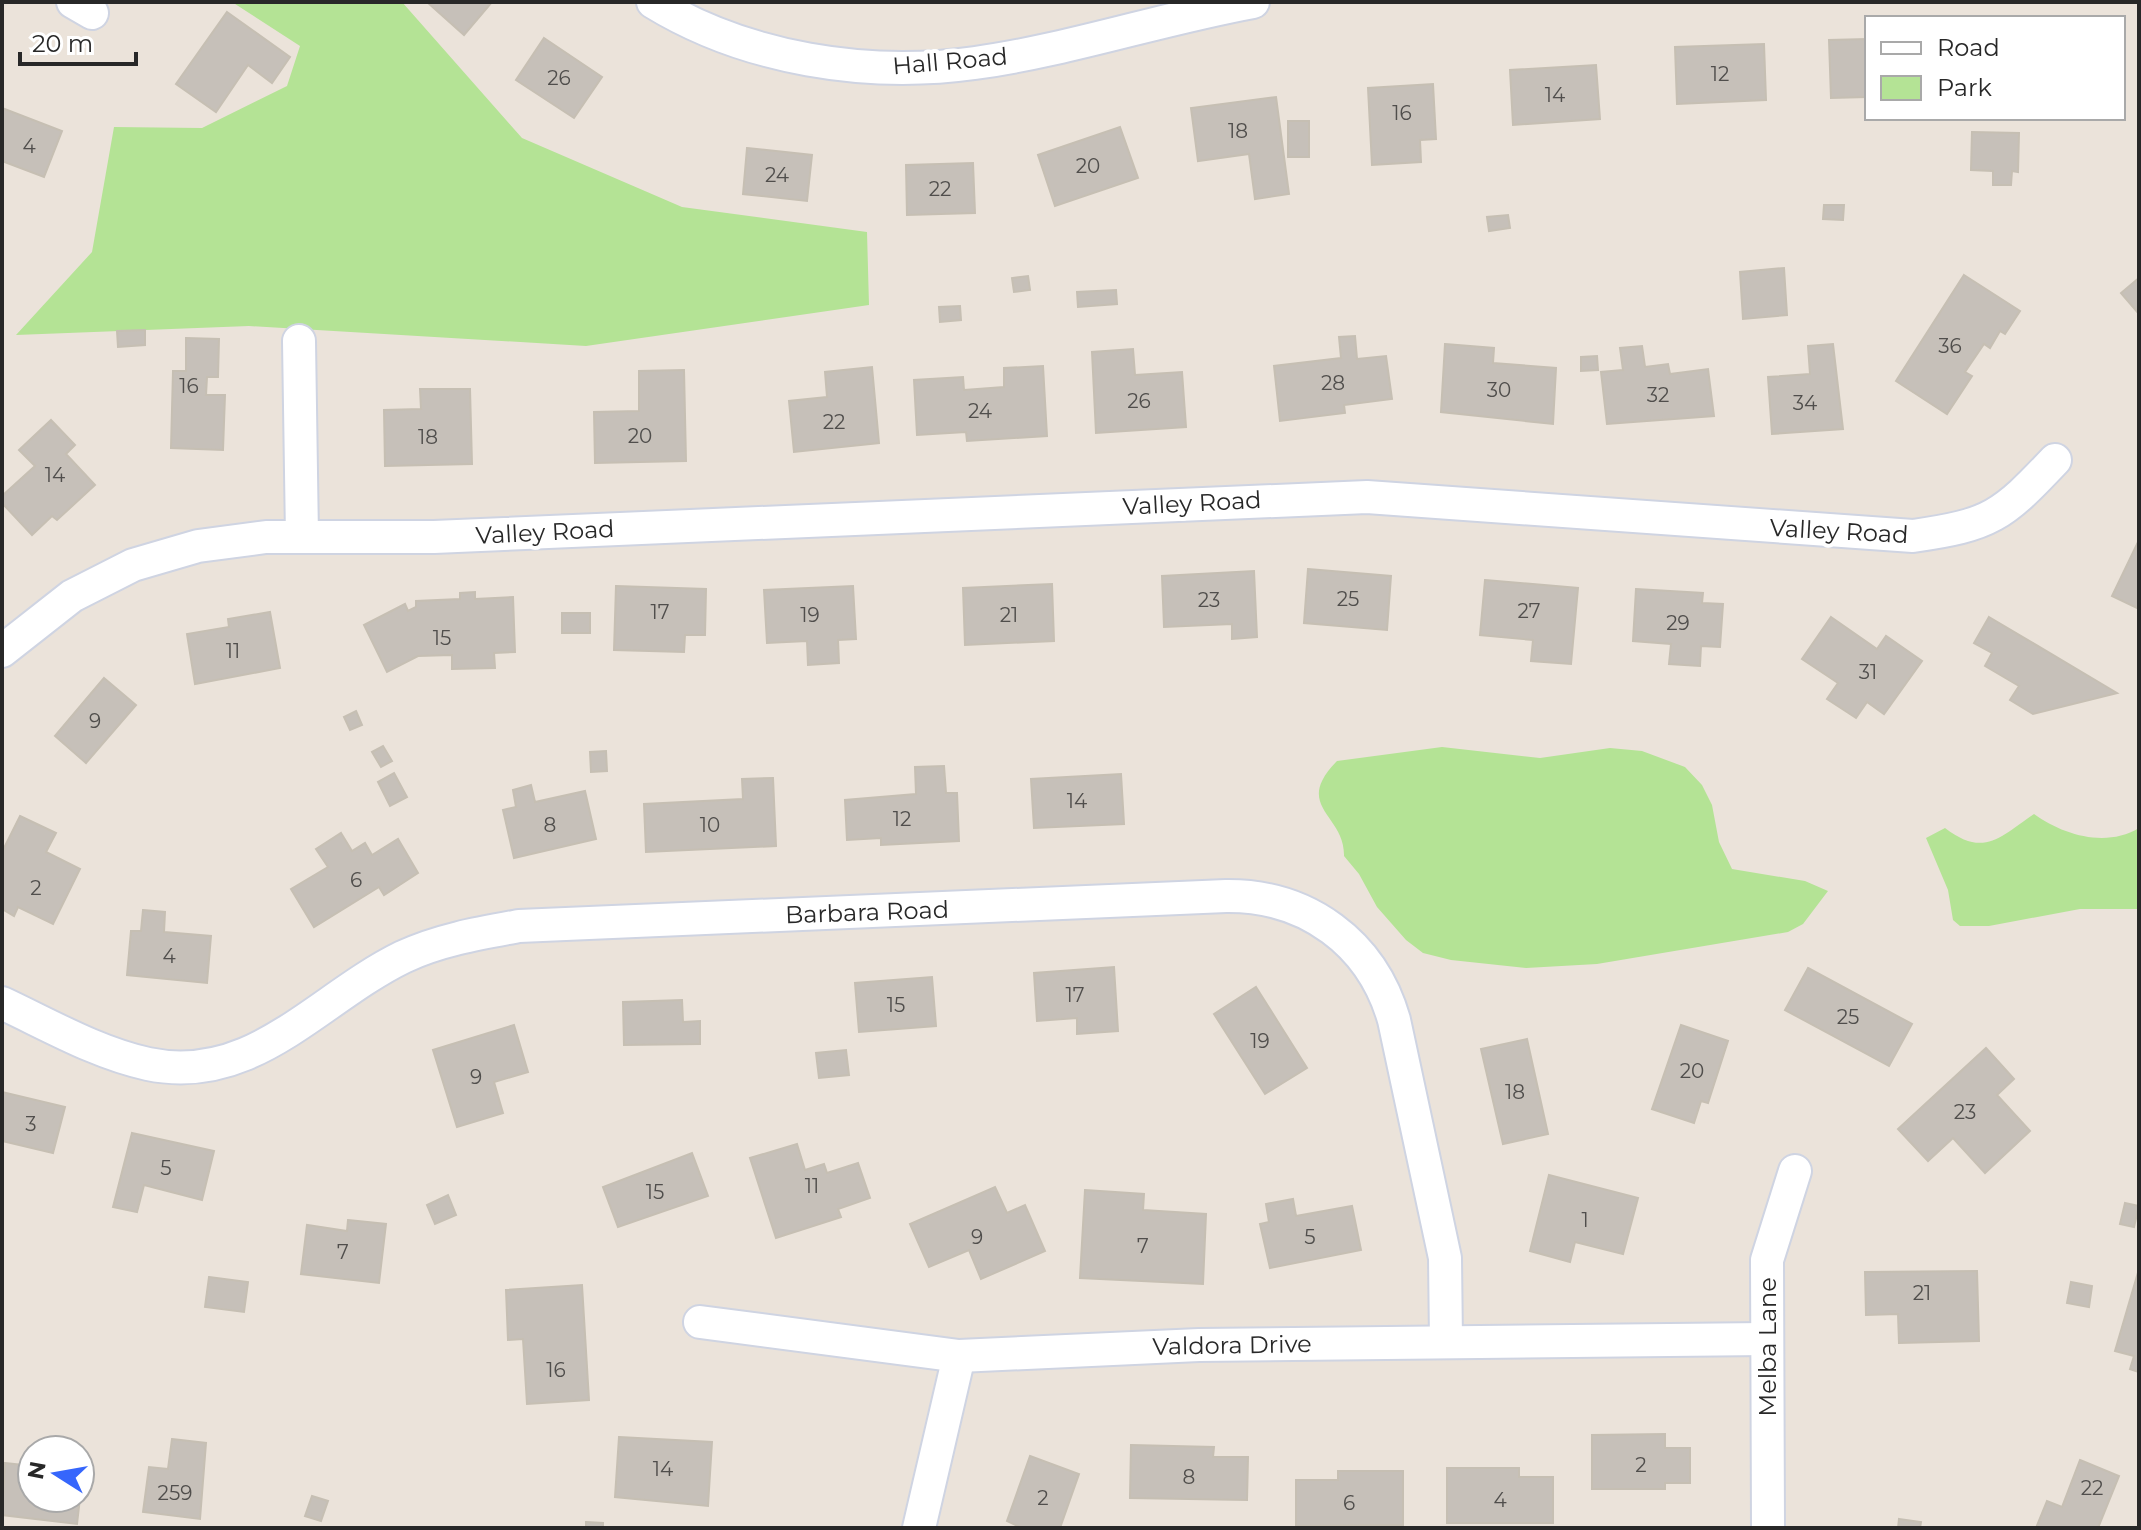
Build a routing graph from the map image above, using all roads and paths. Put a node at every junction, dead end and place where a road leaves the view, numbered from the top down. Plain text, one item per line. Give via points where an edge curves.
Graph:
1 (653, 2) edge
2 (1253, 2) edge
3 (299, 341) dead end
4 (2055, 460) dead end
5 (302, 537) junction
6 (2, 651) edge
7 (2, 1003) edge
8 (1795, 1171) dead end
9 (700, 1322) dead end
10 (1766, 1339) junction
11 (1446, 1341) junction
12 (959, 1356) junction
13 (919, 1528) edge
14 (1768, 1528) edge

1 - 2 street, Hall Road via 715,34 799,57 921,68 1034,52
3 - 5 street
4 - 5 street, Valley Road via 1997,516 1956,530 1913,536 1367,497 434,537
5 - 6 street, Valley Road via 221,542 133,565 72,596
7 - 11 street, Barbara Road via 107,1052 147,1064 192,1068 264,1048 404,957 438,943 519,926 1226,896 1268,899 1309,913 1344,937 1364,957 1385,993 1445,1258
8 - 10 street, Melba Lane via 1767,1260
9 - 12 street, Valdora Drive
10 - 11 street, Valdora Drive
10 - 14 street, Melba Lane
11 - 12 street, Valdora Drive
12 - 13 street

